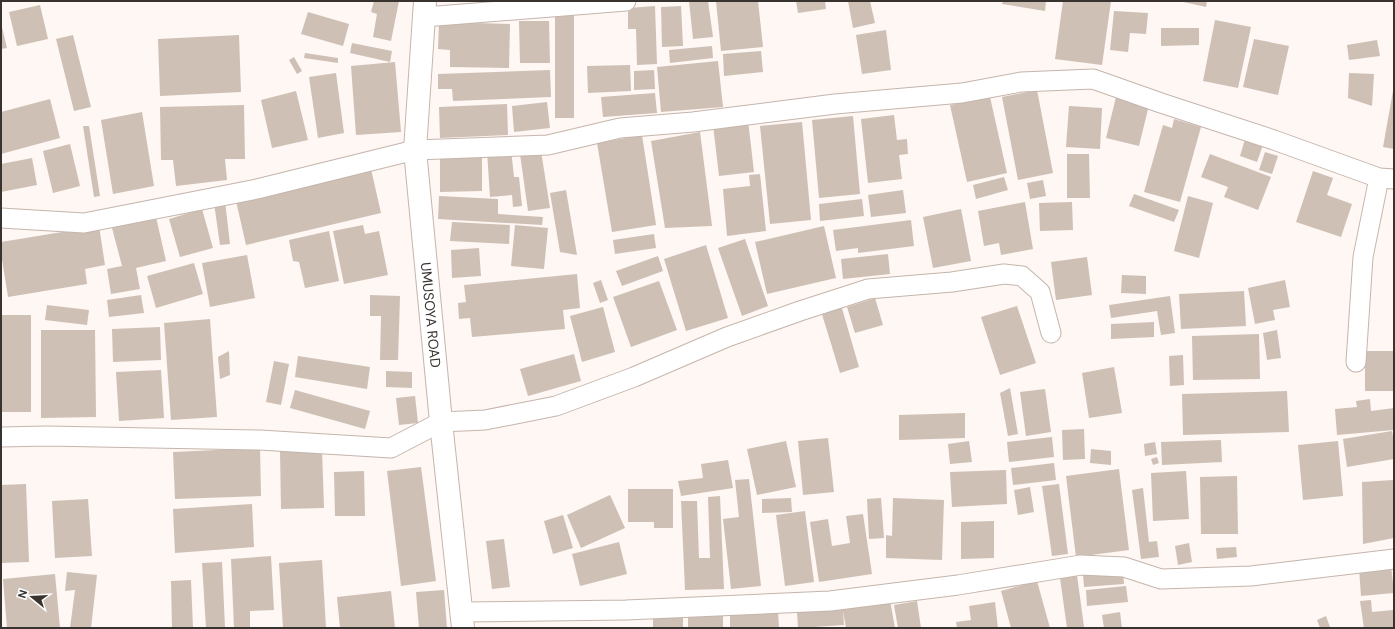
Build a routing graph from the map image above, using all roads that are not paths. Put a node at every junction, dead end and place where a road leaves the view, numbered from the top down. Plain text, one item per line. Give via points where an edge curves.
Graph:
1 (626, 1) edge
2 (424, 9) edge
3 (415, 150) junction
4 (1386, 179) edge
5 (1, 218) edge
6 (1051, 333) dead end
7 (1356, 362) dead end
8 (441, 422) junction
9 (1, 437) edge
10 (1394, 559) edge
11 (462, 620) edge

1 - 2 street
2 - 3 main road, UMUSOYA ROAD
3 - 4 street via 548,145 620,128 962,93 1021,82 1093,79
3 - 5 street via 257,189 84,223
3 - 8 main road, UMUSOYA ROAD
4 - 7 street via 1363,257
6 - 8 street via 1040,292 1022,276 1004,274 952,282 868,289 734,334 634,377 556,406 485,420
8 - 9 street via 391,448 260,440
8 - 11 main road, UMUSOYA ROAD
10 - 11 street via 1251,576 1161,579 1124,568 1081,565 958,585 830,601

